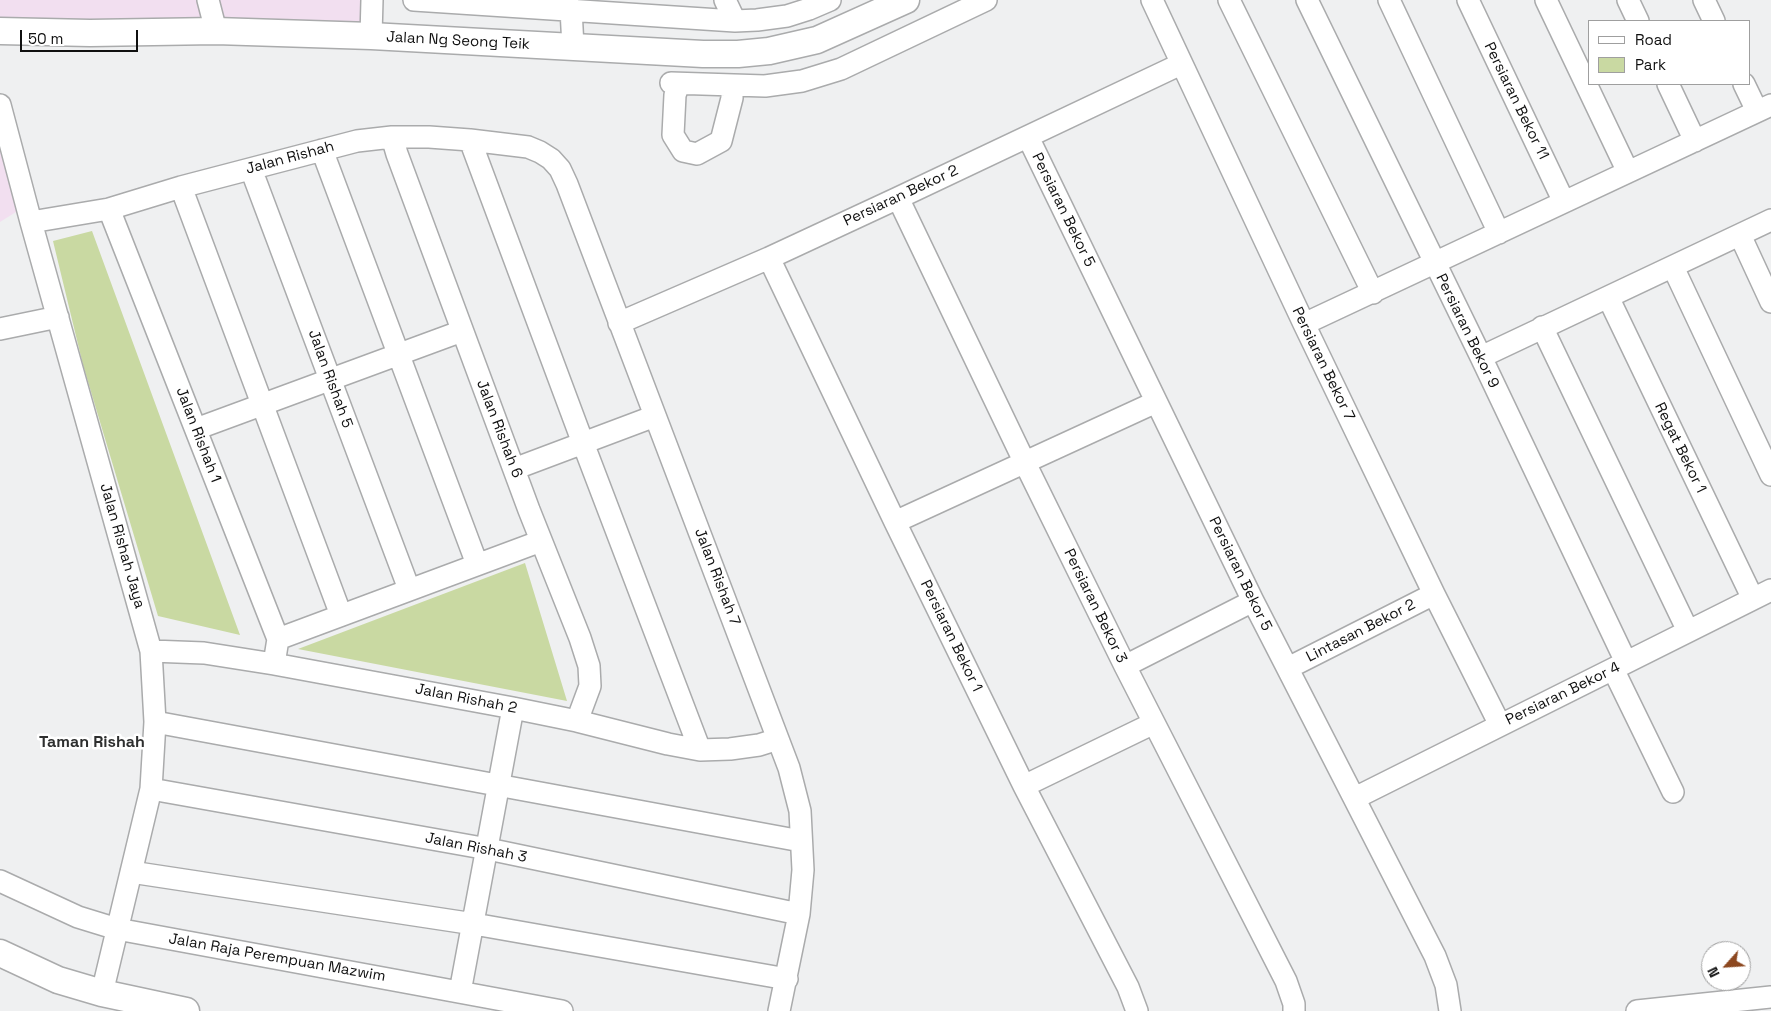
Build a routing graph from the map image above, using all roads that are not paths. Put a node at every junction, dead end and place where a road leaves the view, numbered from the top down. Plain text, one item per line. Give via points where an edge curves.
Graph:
1 (208, 0) edge
2 (372, 0) edge
3 (414, 0) edge
4 (725, 0) edge
5 (830, 0) edge
6 (986, 0) edge
7 (1152, 0) edge
8 (1229, 0) edge
9 (1307, 0) edge
10 (1389, 0) edge
11 (1468, 0) edge
12 (1546, 0) edge
13 (1628, 0) edge
14 (1704, 0) edge
15 (900, 1) edge
16 (569, 5) edge
17 (652, 8) edge
18 (1638, 20) edge
19 (1714, 20) edge
20 (735, 21) junction
21 (0, 31) edge
22 (216, 31) junction
23 (371, 36) junction
24 (573, 47) junction
25 (1180, 64) junction
26 (1668, 85) edge
27 (1745, 85) edge
28 (732, 86) junction
29 (0, 105) edge
30 (1764, 108) edge
31 (1028, 136) junction
32 (392, 137) junction
33 (470, 140) junction
34 (1696, 141) junction
35 (322, 150) junction
36 (551, 159) joint
37 (251, 169) junction
38 (1628, 172) junction
39 (180, 187) junction
40 (898, 198) junction
41 (1564, 202) junction
42 (109, 208) junction
43 (1771, 220) edge
44 (31, 222) junction
45 (1499, 233) junction
46 (1740, 236) junction
47 (769, 258) junction
48 (1434, 263) junction
49 (1673, 267) junction
50 (1372, 293) junction
51 (1608, 297) junction
52 (1771, 302) edge
53 (58, 317) junction
54 (619, 323) junction
55 (1304, 324) junction
56 (1542, 327) junction
57 (0, 329) edge
58 (462, 331) junction
59 (399, 355) junction
60 (1481, 357) junction
61 (330, 380) junction
62 (1156, 402) junction
63 (262, 405) junction
64 (656, 416) junction
65 (196, 429) junction
66 (583, 443) junction
67 (1025, 463) junction
68 (514, 469) junction
69 (1771, 475) edge
70 (895, 522) junction
71 (541, 541) junction
72 (478, 564) junction
73 (408, 589) junction
74 (1434, 594) junction
75 (1762, 595) edge
76 (1253, 601) junction
77 (341, 615) junction
78 (1688, 632) junction
79 (278, 639) junction
80 (151, 651) junction
81 (274, 664) junction
82 (1125, 666) junction
83 (1619, 666) junction
84 (1288, 668) junction
85 (513, 708) junction
86 (577, 720) junction
87 (155, 722) junction
88 (1154, 723) junction
89 (1500, 725) junction
90 (778, 739) junction
91 (700, 750) junction
92 (498, 785) junction
93 (1024, 786) junction
94 (151, 789) junction
95 (1673, 792) dead end
96 (1355, 798) junction
97 (802, 841) junction
98 (488, 849) junction
99 (131, 872) junction
100 (0, 881) edge
101 (799, 914) junction
102 (474, 924) junction
103 (117, 929) junction
104 (0, 953) edge
105 (787, 979) junction
106 (460, 992) junction
107 (102, 993) junction
108 (1771, 997) edge
109 (186, 1011) edge
110 (562, 1011) edge
111 (779, 1011) edge
112 (1137, 1011) edge
113 (1294, 1011) edge
114 (1450, 1011) edge
115 (1637, 1011) edge

1 - 22 street
2 - 23 street
3 - 16 street
4 - 20 street
5 - 20 street via 787,16
6 - 28 street via 841,69 774,85
7 - 25 street, Persiaran Bekor 7
8 - 50 street
9 - 48 street, Persiaran Bekor 9
10 - 45 street
11 - 41 street, Persiaran Bekor 11
12 - 38 street
13 - 18 street
14 - 19 street
15 - 24 main road, Jalan Ng Seong Teik via 817,40 769,51 703,54
16 - 17 street
16 - 24 street
17 - 20 street
21 - 22 main road, Jalan Ng Seong Teik
22 - 23 main road, Jalan Ng Seong Teik
23 - 24 main road, Jalan Ng Seong Teik
25 - 31 street, Persiaran Bekor 2
25 - 55 street, Persiaran Bekor 7
26 - 34 street
27 - 30 street
28 - 28 street via 675,84 673,135 683,151 697,154 722,141
29 - 44 street, Jalan Rishah Jaya
30 - 34 street
31 - 40 street, Persiaran Bekor 2
31 - 62 street, Persiaran Bekor 5
32 - 33 street, Jalan Rishah
32 - 35 street, Jalan Rishah
32 - 58 street, Jalan Rishah 6
33 - 36 street, Jalan Rishah via 528,147
33 - 66 street
34 - 38 street
35 - 37 street, Jalan Rishah
35 - 59 street
36 - 54 street, Jalan Rishah 7 via 567,184
37 - 39 street, Jalan Rishah
37 - 61 street, Jalan Rishah 5
38 - 41 street
39 - 42 street, Jalan Rishah
39 - 63 street
40 - 47 street, Persiaran Bekor 2
40 - 67 street, Persiaran Bekor 3
41 - 45 street
42 - 44 street, Jalan Rishah
42 - 65 street, Jalan Rishah 1
43 - 46 street
44 - 53 street, Jalan Rishah Jaya
45 - 48 street
46 - 49 street
46 - 52 street
47 - 54 street, Persiaran Bekor 2
47 - 70 street, Persiaran Bekor 1
48 - 50 street
48 - 60 street, Persiaran Bekor 9
49 - 51 street
49 - 69 street
50 - 55 street
51 - 56 street
51 - 75 street, Regat Bekor 1
53 - 57 street
53 - 80 street, Jalan Rishah Jaya
54 - 64 street, Jalan Rishah 7
55 - 74 street, Persiaran Bekor 7
56 - 60 street
56 - 78 street
58 - 59 street
58 - 68 street, Jalan Rishah 6
59 - 61 street
59 - 72 street
60 - 83 street, Persiaran Bekor 9
61 - 63 street
61 - 73 street, Jalan Rishah 5
62 - 67 street
62 - 76 street, Persiaran Bekor 5
63 - 65 street
63 - 77 street
64 - 66 street
64 - 90 street, Jalan Rishah 7
65 - 79 street, Jalan Rishah 1
66 - 68 street
66 - 91 street
67 - 70 street
67 - 82 street, Persiaran Bekor 3
68 - 71 street, Jalan Rishah 6
70 - 93 street, Persiaran Bekor 1
71 - 72 street
71 - 86 street, Jalan Rishah 6 via 589,666 590,686
72 - 73 street
73 - 77 street
74 - 84 street, Lintasan Bekor 2
74 - 89 street, Persiaran Bekor 7
75 - 78 street, Persiaran Bekor 4
76 - 82 street
76 - 84 street, Persiaran Bekor 5
77 - 79 street
78 - 83 street, Persiaran Bekor 4
79 - 81 street
80 - 81 street, Jalan Rishah 2 via 204,653
80 - 87 street, Jalan Rishah Jaya
81 - 85 street, Jalan Rishah 2
82 - 88 street, Persiaran Bekor 3
83 - 89 street, Persiaran Bekor 4
83 - 95 street, Persiaran Bekor 9
84 - 96 street, Persiaran Bekor 5
85 - 86 street, Jalan Rishah 2
85 - 92 street
86 - 91 street, Jalan Rishah 2
87 - 92 street
87 - 94 street, Jalan Rishah Jaya
88 - 93 street
88 - 113 street, Persiaran Bekor 3 via 1286,981
89 - 96 street, Persiaran Bekor 4
90 - 91 street, Jalan Rishah 2 via 759,745
90 - 97 street, Jalan Rishah 7 via 790,768 800,811
92 - 97 street
92 - 98 street
93 - 112 street, Persiaran Bekor 1 via 1128,987
94 - 98 street, Jalan Rishah 3
94 - 99 street, Jalan Rishah Jaya
96 - 114 street, Persiaran Bekor 5 via 1435,956 1446,985
97 - 101 street, Jalan Rishah 7
98 - 101 street, Jalan Rishah 3
98 - 102 street
99 - 102 street
99 - 103 street, Jalan Rishah Jaya
100 - 103 street, Jalan Raja Perempuan Mazwim via 78,917
101 - 105 street, Jalan Rishah 7
102 - 105 street
102 - 106 street
103 - 106 street, Jalan Raja Perempuan Mazwim
103 - 107 street, Jalan Rishah Jaya
104 - 107 main road via 58,980
105 - 111 street, Jalan Rishah 7
106 - 110 street, Jalan Raja Perempuan Mazwim
107 - 109 main road
108 - 115 street

